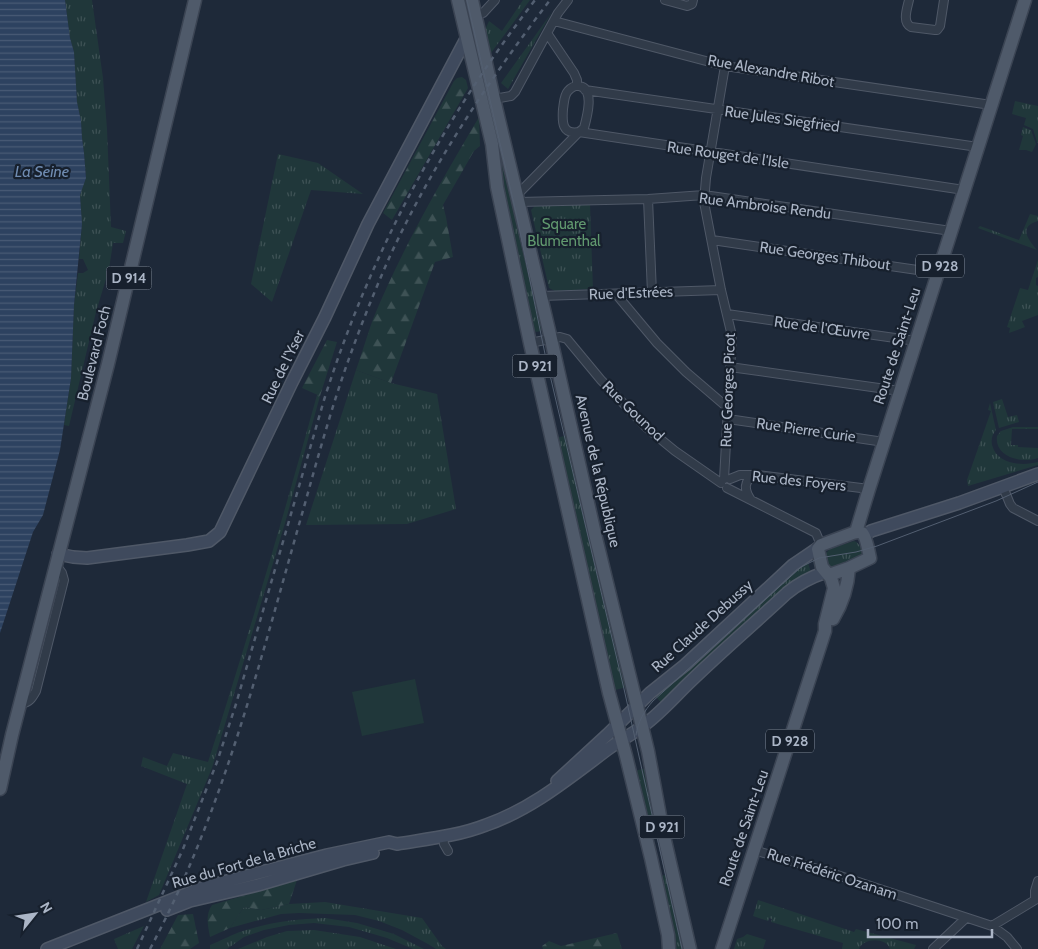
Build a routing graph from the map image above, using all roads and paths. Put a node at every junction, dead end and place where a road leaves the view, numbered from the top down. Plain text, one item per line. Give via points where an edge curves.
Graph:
1 (195, 0) edge
2 (458, 0) edge
3 (472, 0) edge
4 (495, 0) edge
5 (568, 0) edge
6 (665, 0) edge
7 (693, 0) edge
8 (909, 0) edge
9 (944, 0) edge
10 (1026, 0) edge
11 (475, 14) junction
12 (554, 21) junction
13 (548, 33) junction
14 (467, 37) junction
15 (473, 62) junction
16 (725, 66) junction
17 (450, 68) junction
18 (577, 86) junction
19 (585, 90) junction
20 (494, 99) junction
21 (991, 105) junction
22 (718, 109) junction
23 (579, 132) junction
24 (978, 147) junction
25 (711, 152) junction
26 (964, 190) junction
27 (704, 196) junction
28 (518, 198) junction
29 (648, 199) junction
30 (951, 231) junction
31 (712, 240) junction
32 (938, 273) junction
33 (721, 290) junction
34 (652, 293) junction
35 (616, 294) junction
36 (541, 296) junction
37 (727, 314) junction
38 (551, 339) junction
39 (916, 341) junction
40 (530, 343) junction
41 (730, 368) junction
42 (900, 391) junction
43 (728, 408) junction
44 (728, 419) junction
45 (884, 442) junction
46 (1038, 474) edge
47 (757, 475) junction
48 (725, 482) junction
49 (1003, 487) junction
50 (869, 490) junction
51 (751, 500) junction
52 (1038, 521) edge
53 (860, 534) junction
54 (819, 547) junction
55 (57, 560) junction
56 (848, 568) junction
57 (827, 573) junction
58 (825, 631) junction
59 (637, 705) junction
60 (642, 727) junction
61 (614, 729) junction
62 (618, 743) junction
63 (0, 789) edge
64 (538, 800) junction
65 (443, 836) junction
66 (398, 844) junction
67 (754, 850) junction
68 (448, 851) dead end
69 (1038, 881) edge
70 (1036, 901) edge
71 (966, 918) junction
72 (992, 926) junction
73 (47, 949) edge
74 (69, 949) edge
75 (669, 949) edge
76 (690, 949) edge
77 (722, 949) edge
78 (933, 949) edge
79 (1016, 949) edge

1 - 55 main road, Boulevard Foch / D 914 via 108,364
2 - 14 main road, D 921
3 - 11 main road, Avenue de la République / D 921
4 - 11 street via 484,13
5 - 12 street
6 - 7 street via 687,6
8 - 9 street via 908,26 935,30 940,26
10 - 21 main road, Route de Saint-Leu / D 928
11 - 20 main road, Avenue de la République / D 921
12 - 13 street
12 - 16 street, Rue Alexandre Ribot
13 - 18 street via 574,73
13 - 20 street via 515,92 511,96
14 - 15 main road, D 921
14 - 17 main road, Rue de l'Yser
15 - 17 main road
15 - 40 main road, D 921
16 - 21 street, Rue Alexandre Ribot
16 - 22 street, Rue Georges Picot
17 - 55 main road, Rue de l'Yser via 368,224 220,532 209,541 187,545
18 - 19 street, Rue Jules Siegfried
18 - 23 street via 571,88 566,96 562,121 569,131
19 - 22 street, Rue Jules Siegfried
19 - 23 street via 589,99 585,126
20 - 28 main road, Avenue de la République / D 921
21 - 24 main road, Route de Saint-Leu / D 928
22 - 24 street, Rue Jules Siegfried
22 - 25 street, Rue Georges Picot
23 - 25 street, Rue Rouget de l'Isle
23 - 28 street
24 - 26 main road, Route de Saint-Leu / D 928
25 - 26 street, Rue Rouget de l'Isle
25 - 27 street, Rue Georges Picot
26 - 30 main road, Route de Saint-Leu / D 928
27 - 29 street, Rue Ambroise Rendu
27 - 30 street, Rue Ambroise Rendu
27 - 31 street, Rue Georges Picot
28 - 29 street, Rue Ambroise Rendu
28 - 36 main road, Avenue de la République / D 921
29 - 34 street
30 - 32 main road, Route de Saint-Leu / D 928
31 - 32 street, Rue Georges Thibout
31 - 33 street, Rue Georges Picot
32 - 39 main road, Route de Saint-Leu / D 928
33 - 34 street, Rue d'Estrées
33 - 37 street, Rue Georges Picot
34 - 35 street, Rue d'Estrées
35 - 36 street, Rue d'Estrées
35 - 43 street via 656,343
36 - 38 main road, Avenue de la République / D 921
37 - 39 street, Rue de l'Œuvre
37 - 41 street, Rue Georges Picot via 732,336
38 - 40 street
38 - 48 street, Rue Gounod via 567,339 647,428 675,451
38 - 59 main road, Avenue de la République / D 921
39 - 42 main road, Route de Saint-Leu / D 928
40 - 61 main road, D 921 via 608,687
41 - 42 street
41 - 43 street, Rue Georges Picot
42 - 45 main road, Route de Saint-Leu / D 928
43 - 44 street, Rue Georges Picot
44 - 45 street, Rue Pierre Curie
44 - 48 street, Rue Georges Picot
45 - 50 main road, Route de Saint-Leu / D 928
46 - 49 main road
47 - 48 street, Rue des Foyers via 740,475
47 - 50 street, Rue des Foyers
47 - 51 street via 746,485
48 - 51 street, Rue Gounod
49 - 52 street via 1016,510
49 - 53 main road
50 - 53 main road, Route de Saint-Leu / D 928
51 - 54 street, Rue Gounod via 816,533
53 - 54 main road
53 - 56 main road, D 928 via 870,558
54 - 57 main road, D 928 via 820,563
54 - 59 main road, Rue Claude Debussy via 797,561
55 - 63 main road, Boulevard Foch / D 914
56 - 57 main road, D 928
56 - 58 main road, Route de Saint-Leu / D 928 via 848,582 837,612
57 - 58 main road, Route de Saint-Leu / D 928 via 834,590
57 - 60 main road via 797,585 787,593
58 - 67 main road, Route de Saint-Leu / D 928
59 - 60 main road, Avenue de la République / D 921
59 - 61 main road, Rue Claude Debussy
60 - 62 main road
60 - 76 main road, Avenue de la République / D 921
61 - 62 main road, D 921
61 - 64 main road, Rue du Fort de la Briche
62 - 64 main road, Rue du Fort de la Briche
62 - 75 main road, D 921 via 651,858
64 - 65 main road, Rue du Fort de la Briche via 488,825
65 - 66 main road, Rue du Fort de la Briche
65 - 68 street
66 - 73 main road, Rue du Fort de la Briche via 389,842 350,850 204,887
66 - 74 main road, Rue du Fort de la Briche via 390,850 174,907
67 - 71 street, Rue Frédéric Ozanam
67 - 77 main road, Route de Saint-Leu / D 928
69 - 70 street
70 - 72 street
71 - 72 street, Rue Frédéric Ozanam
71 - 78 street
72 - 79 street, Rue Frédéric Ozanam

